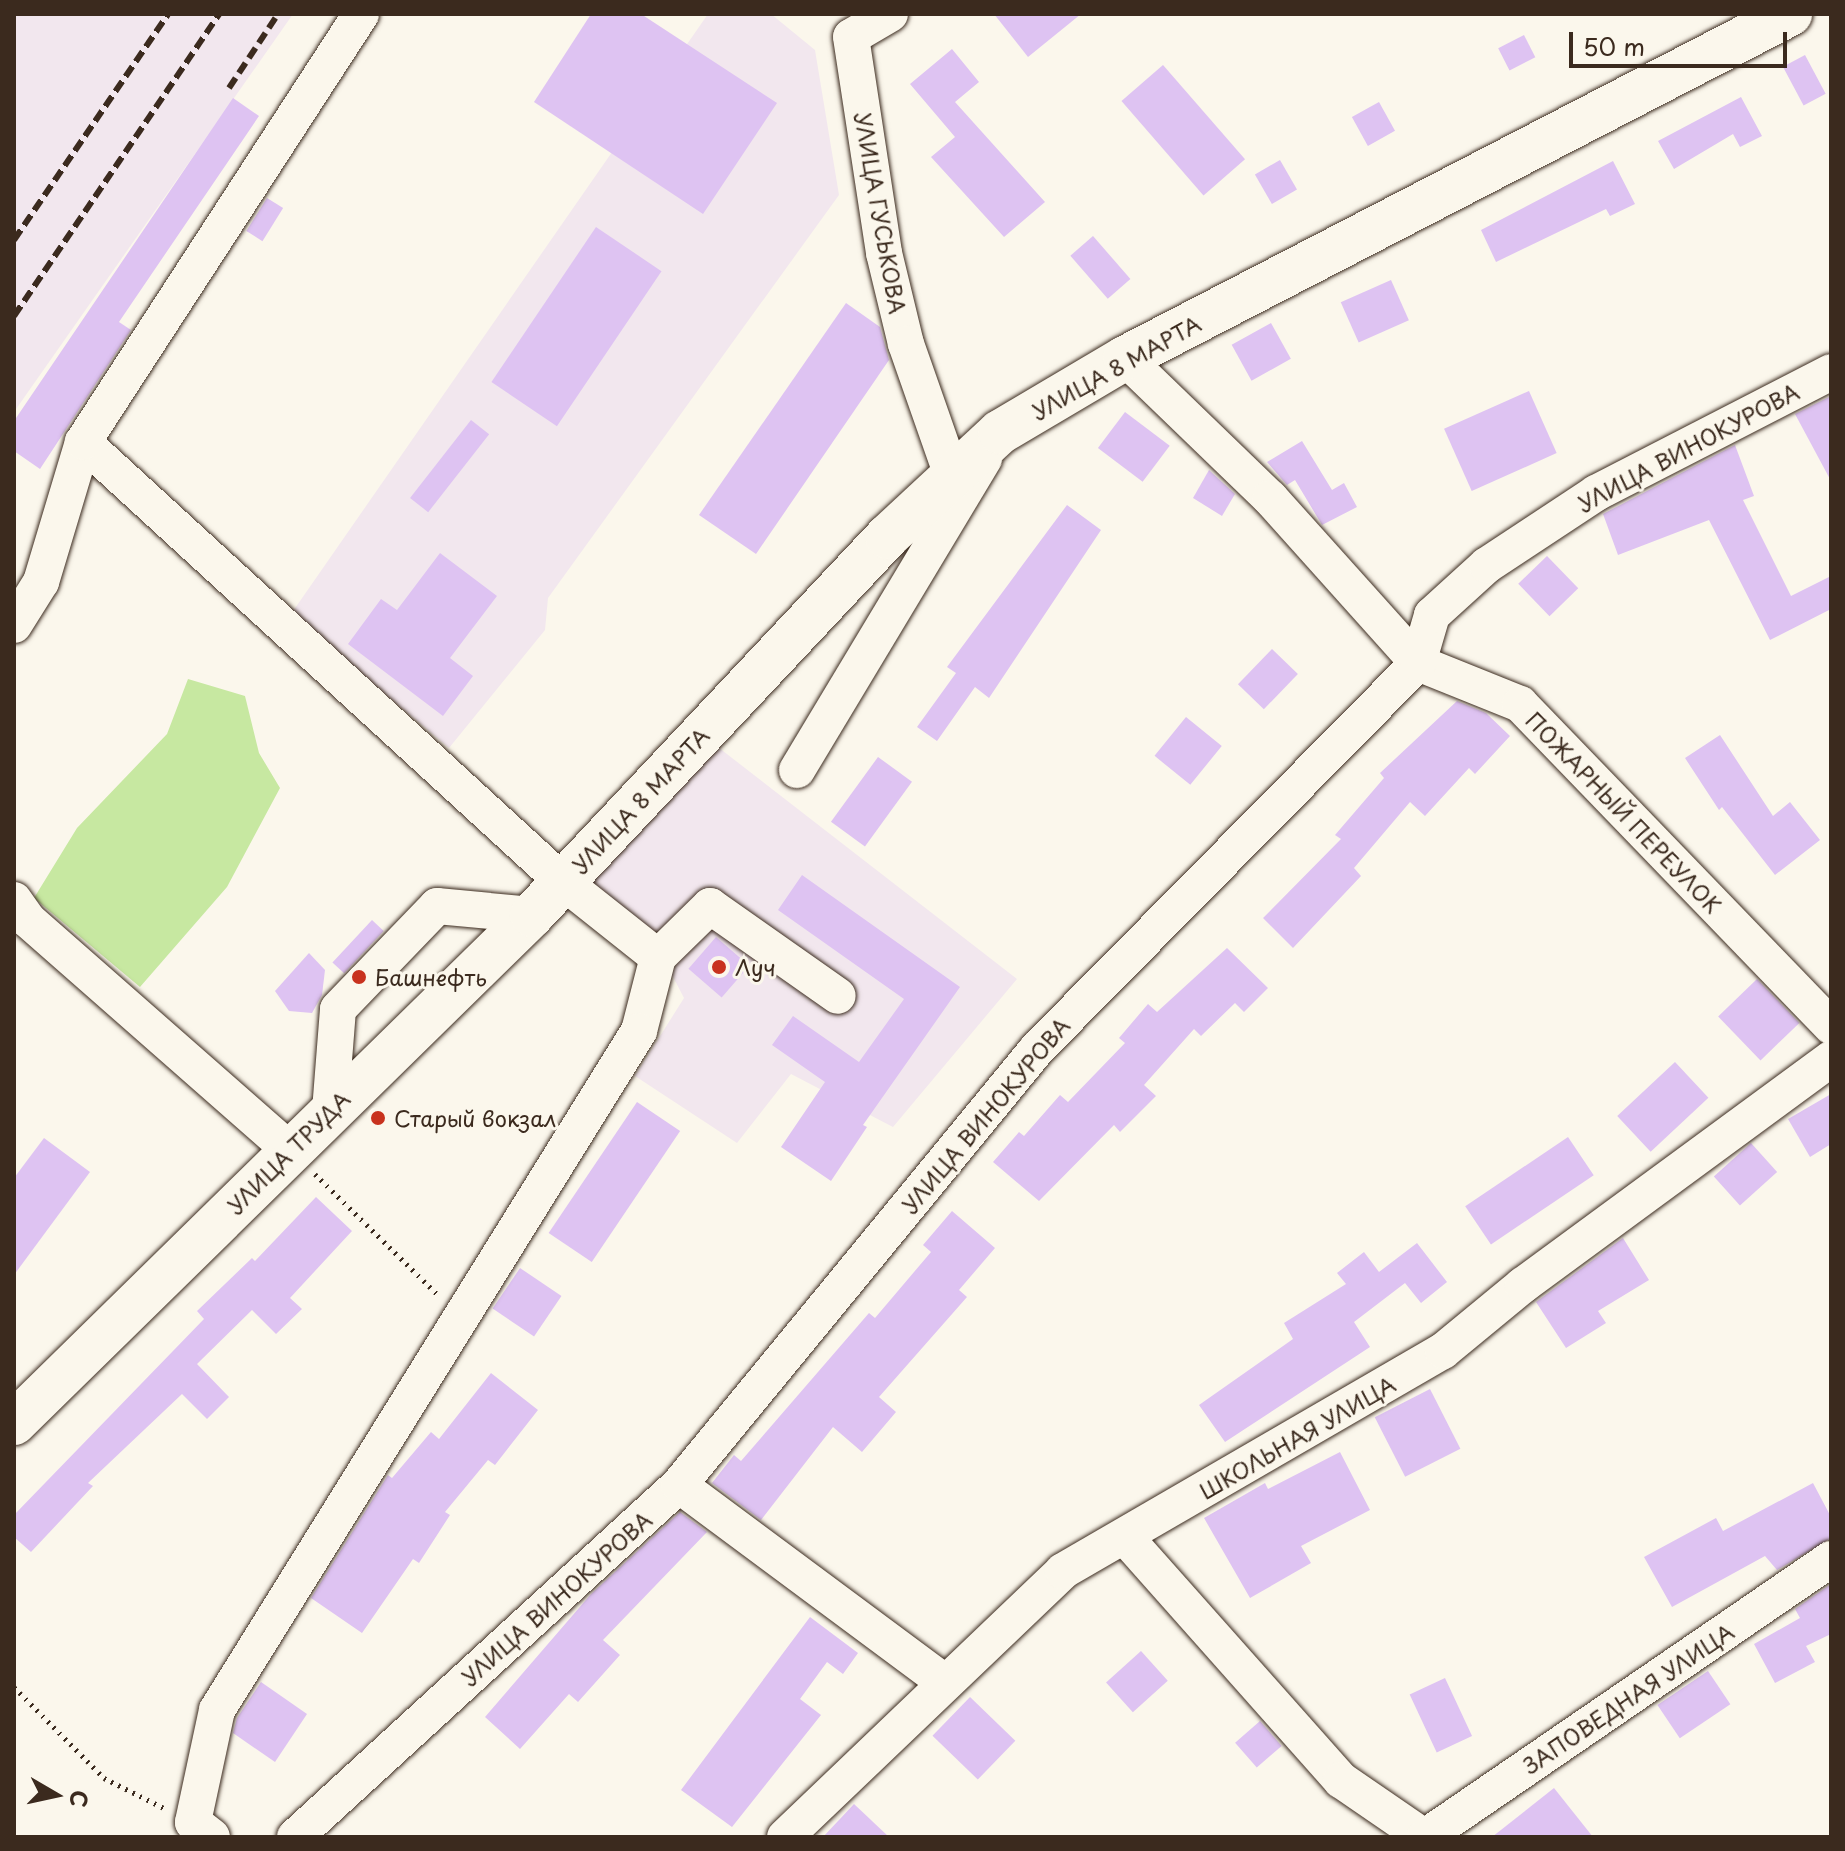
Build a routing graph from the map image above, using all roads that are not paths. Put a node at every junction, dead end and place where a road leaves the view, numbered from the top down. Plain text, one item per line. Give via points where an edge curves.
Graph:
1 (361, 14) edge
2 (890, 14) edge
3 (1790, 14) edge
4 (846, 25) edge
5 (1125, 358) junction
6 (1831, 372) edge
7 (1000, 432) junction
8 (83, 442) junction
9 (952, 475) junction
10 (14, 625) edge
11 (1418, 663) junction
12 (797, 770) dead end
13 (562, 881) junction
14 (14, 900) edge
15 (532, 915) junction
16 (658, 957) junction
17 (838, 996) dead end
18 (1831, 1026) edge
19 (1831, 1059) edge
20 (330, 1111) junction
21 (291, 1151) junction
22 (14, 1423) edge
23 (679, 1485) junction
24 (1126, 1538) junction
25 (1831, 1559) edge
26 (944, 1682) junction
27 (202, 1830) edge
28 (295, 1837) edge
29 (785, 1837) edge
30 (1424, 1837) edge

1 - 8 street
2 - 4 street, УЛИЦА ГУСЬКОВА
3 - 5 main road, УЛИЦА 8 МАРТА
4 - 9 street, УЛИЦА ГУСЬКОВА via 884,253 906,344
5 - 7 main road, УЛИЦА 8 МАРТА
5 - 11 street, ПОЖАРНЫЙ ПЕРЕУЛОК via 1270,498
6 - 11 street, УЛИЦА ВИНОКУРОВА via 1596,493 1487,565 1432,615
7 - 9 main road, УЛИЦА 8 МАРТА
7 - 12 street
8 - 10 street via 41,582
8 - 13 street
9 - 13 main road, УЛИЦА 8 МАРТА
11 - 18 street, ПОЖАРНЫЙ ПЕРЕУЛОК via 1520,704
11 - 23 street, УЛИЦА ВИНОКУРОВА via 1037,1049
13 - 15 main road, УЛИЦА ТРУДА
13 - 16 street
14 - 21 street via 28,920
15 - 20 main road, УЛИЦА ТРУДА
15 - 20 street via 437,906 338,1009
16 - 17 street via 710,906
16 - 27 street via 639,1031 217,1710
19 - 24 street, ШКОЛЬНАЯ УЛИЦА via 1523,1285 1443,1351
20 - 21 main road, УЛИЦА ТРУДА
21 - 22 main road, УЛИЦА ТРУДА
23 - 26 street
23 - 28 street, УЛИЦА ВИНОКУРОВА
24 - 26 street, ШКОЛЬНАЯ УЛИЦА via 1063,1571
24 - 30 street via 1341,1780
25 - 30 street, ЗАПОВЕДНАЯ УЛИЦА
26 - 29 street, ШКОЛЬНАЯ УЛИЦА

